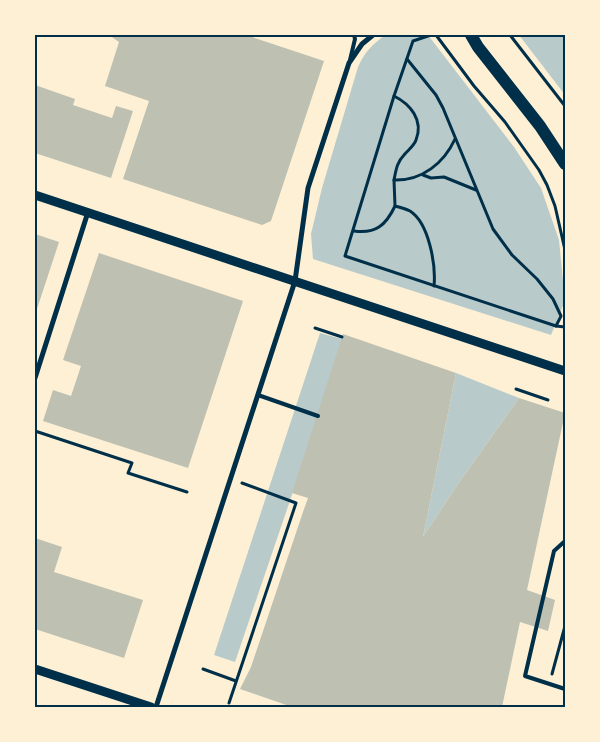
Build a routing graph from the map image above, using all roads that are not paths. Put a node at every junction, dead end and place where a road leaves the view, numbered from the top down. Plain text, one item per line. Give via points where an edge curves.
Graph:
1 (354, 35) edge
2 (373, 35) edge
3 (471, 35) edge
4 (349, 63) junction
5 (565, 164) edge
6 (35, 195) edge
7 (88, 212) junction
8 (295, 281) junction
9 (565, 370) edge
10 (35, 378) edge
11 (258, 395) junction
12 (318, 416) dead end
13 (565, 541) edge
14 (35, 669) edge
15 (565, 689) edge
16 (151, 707) edge
17 (156, 707) edge

1 - 4 lane
2 - 4 street
3 - 5 main road
4 - 8 street via 308,188
6 - 7 street
7 - 8 street
7 - 10 street
8 - 9 street
8 - 11 street
11 - 12 lane
11 - 17 street
13 - 15 lane via 554,551 525,676
14 - 16 street

